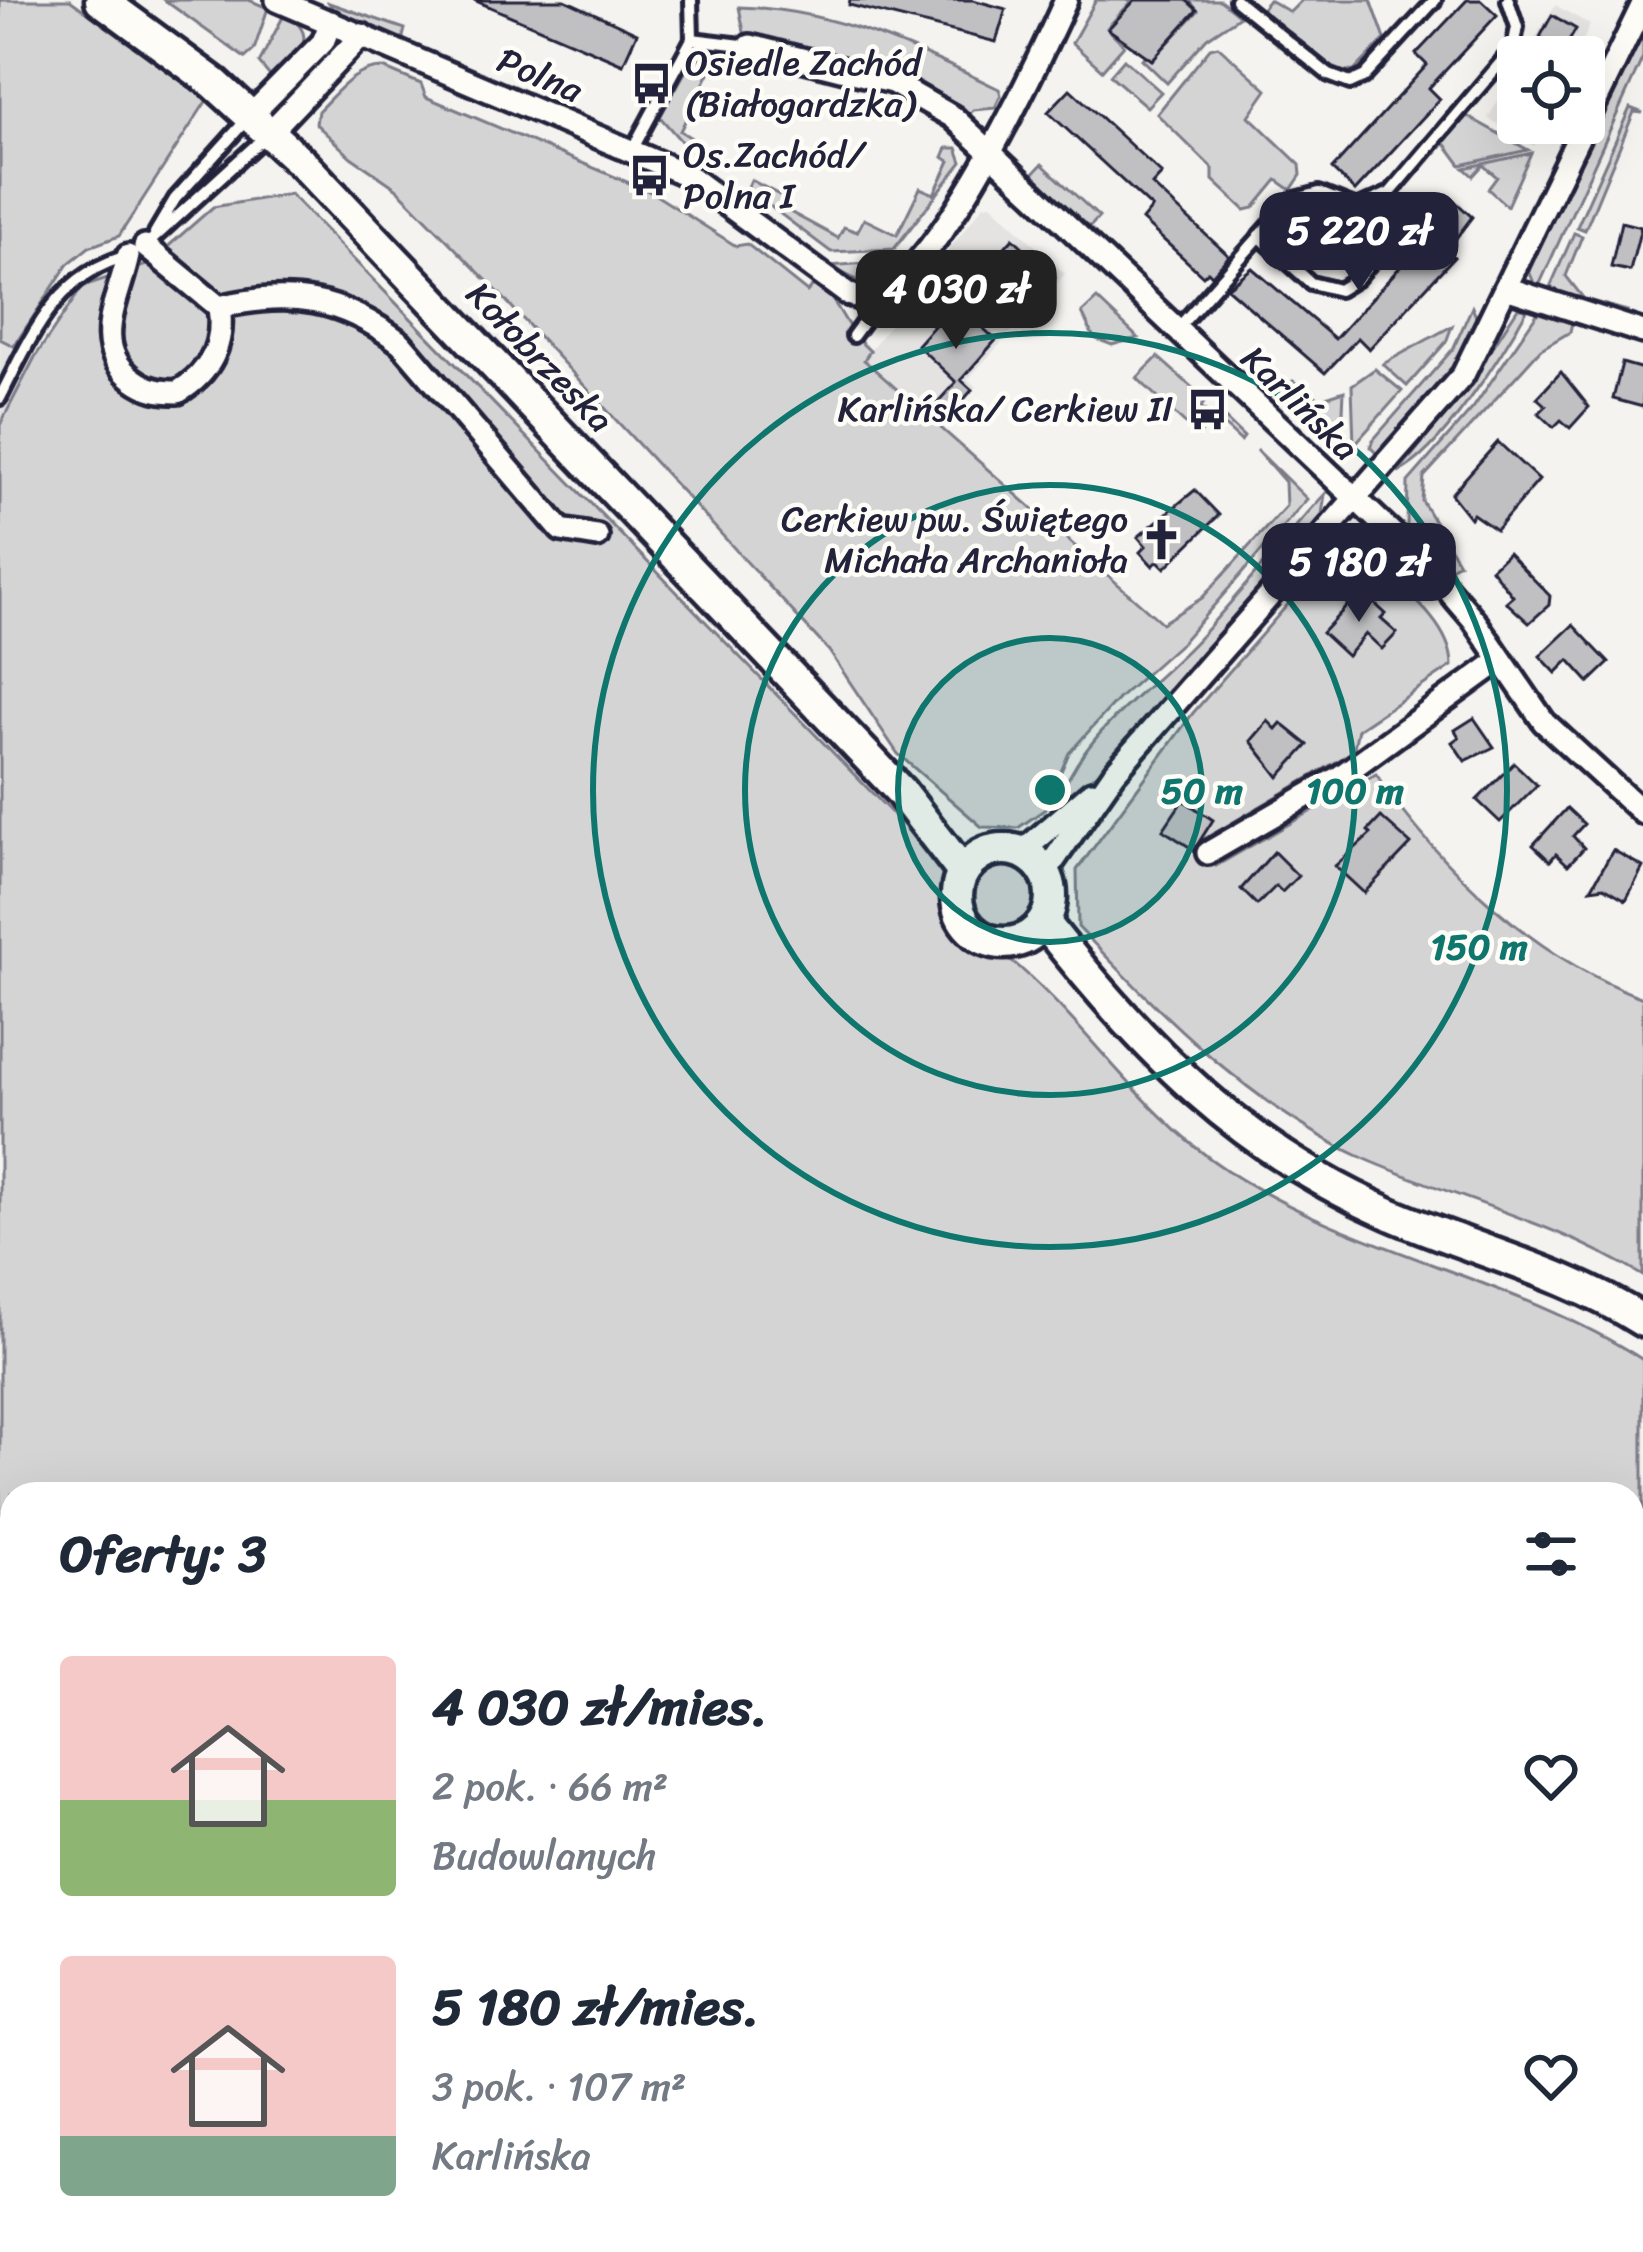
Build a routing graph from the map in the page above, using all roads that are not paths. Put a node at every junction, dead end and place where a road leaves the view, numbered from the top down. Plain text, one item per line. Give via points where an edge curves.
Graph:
1 (101, 0) edge
2 (277, 0) edge
3 (691, 0) edge
4 (1066, 0) edge
5 (1236, 0) edge
6 (1436, 0) edge
7 (1508, 0) edge
8 (1643, 4) edge
9 (331, 22) junction
10 (362, 35) junction
11 (692, 39) junction
12 (750, 46) joint
13 (260, 124) junction
14 (632, 150) junction
15 (992, 156) junction
16 (1380, 201) junction
17 (1259, 236) junction
18 (141, 248) junction
19 (1508, 289) junction
20 (868, 301) junction
21 (218, 308) junction
22 (1176, 331) junction
23 (1643, 332) edge
24 (853, 336) dead end
25 (3, 383) edge
26 (0, 398) edge
27 (1353, 499) junction
28 (597, 536) dead end
29 (1500, 660) junction
30 (1115, 772) junction
31 (1643, 813) edge
32 (1022, 852) junction
33 (1208, 853) dead end
34 (973, 863) junction
35 (1046, 873) junction
36 (1033, 932) junction
37 (1643, 1321) edge

1 - 13 main road, Kołobrzeska
2 - 9 street, Polna
3 - 11 lane
4 - 15 street
5 - 6 lane via 1350,83
7 - 16 lane via 1517,28 1513,48
8 - 19 street, Karlińska
9 - 10 street, Polna
9 - 13 street
10 - 13 street
10 - 14 street, Polna
11 - 12 lane
11 - 14 lane
12 - 15 street, Karlińska via 904,87 953,117
13 - 18 lane
13 - 18 lane via 175,199
13 - 34 main road, Kołobrzeska
14 - 20 street, Polna via 708,188
15 - 20 street via 905,272
15 - 22 street, Karlińska
16 - 17 lane via 1351,208 1305,194
16 - 17 lane via 1386,245 1339,290 1311,284
17 - 22 lane
18 - 21 street
18 - 21 street via 108,326 108,349 127,374 149,389 178,392 204,371 220,337
18 - 25 lane via 97,264 65,288
19 - 23 street
19 - 27 street, Karlińska via 1453,389
20 - 24 lane via 869,314
21 - 28 street via 287,296 322,299 374,322 562,530
22 - 27 street, Karlińska
25 - 26 lane
27 - 29 street via 1449,589
27 - 30 street, Karlińska
29 - 31 street via 1556,735
29 - 33 street via 1341,776
30 - 32 street, Karlińska
30 - 35 street, Karlińska
32 - 34 main road
32 - 35 main road
34 - 36 main road via 956,897 964,922 997,944
35 - 36 main road via 1051,903
36 - 37 main road via 1188,1086 1297,1166 1390,1214 1562,1277

